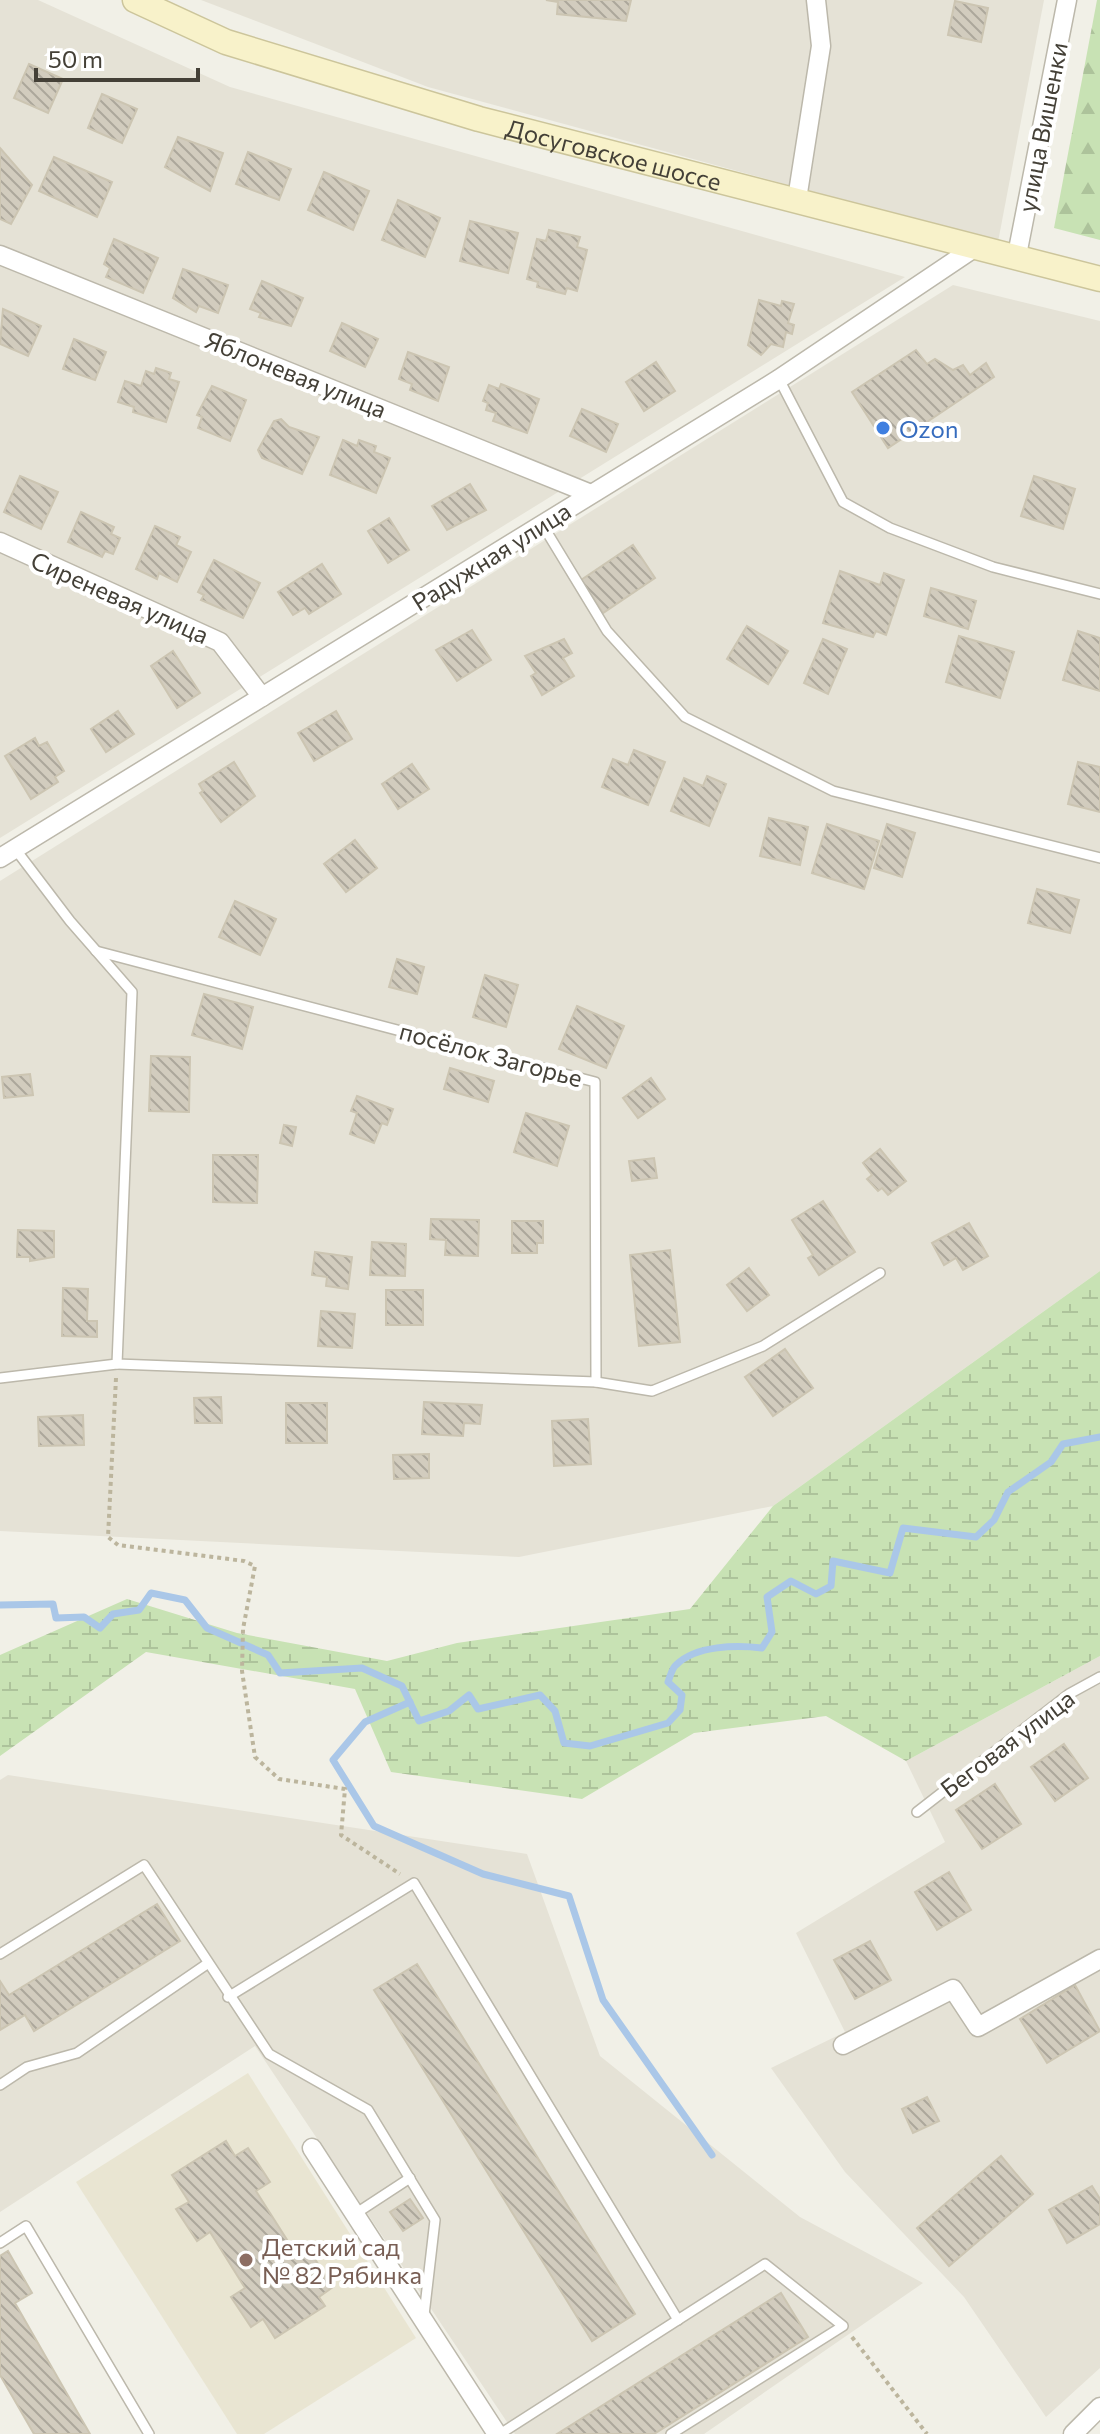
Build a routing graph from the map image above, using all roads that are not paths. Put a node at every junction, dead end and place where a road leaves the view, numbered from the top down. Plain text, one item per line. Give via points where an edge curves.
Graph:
1 (135, 0) edge
2 (816, 0) edge
3 (1067, 0) edge
4 (797, 199) junction
5 (977, 246) junction
6 (0, 255) edge
7 (1017, 255) junction
8 (1100, 279) edge
9 (779, 379) junction
10 (591, 494) junction
11 (542, 524) junction
12 (0, 542) edge
13 (1100, 594) edge
14 (262, 697) junction
15 (0, 839) edge
16 (8, 854) edge
17 (1100, 858) edge
18 (96, 951) junction
19 (880, 1273) dead end
20 (117, 1364) junction
21 (0, 1378) edge
22 (596, 1382) junction
23 (1100, 1677) edge
24 (917, 1812) dead end
25 (0, 1954) edge
26 (1100, 1959) edge
27 (207, 1964) junction
28 (228, 1997) junction
29 (843, 2045) dead end
30 (0, 2085) edge
31 (312, 2148) dead end
32 (410, 2178) junction
33 (355, 2214) junction
34 (0, 2243) edge
35 (423, 2318) junction
36 (678, 2320) junction
37 (1100, 2407) edge
38 (149, 2434) edge
39 (498, 2434) edge
40 (671, 2434) edge
41 (1073, 2434) edge

1 - 4 main road, Досуговское шоссе via 226,42 479,119
2 - 4 street via 821,46
3 - 7 street, улица Вишенки
4 - 5 main road, Досуговское шоссе
5 - 7 main road, Досуговское шоссе
5 - 9 street, Радужная улица
6 - 10 street, Яблоневая улица
7 - 8 main road, Досуговское шоссе
9 - 10 street, Радужная улица
9 - 13 lane via 843,502 890,528 993,567
10 - 11 street, Радужная улица
11 - 14 street, Радужная улица
11 - 17 lane via 607,631 685,717 833,791
12 - 14 street, Сиреневая улица via 220,642
14 - 16 street, Радужная улица
15 - 16 street
16 - 18 lane
18 - 20 lane via 132,992
18 - 22 lane, посёлок Загорье via 595,1082
19 - 22 lane via 763,1346 652,1391
20 - 21 lane
20 - 22 lane
23 - 24 lane, Беговая улица via 1069,1694
25 - 27 lane via 144,1865
26 - 29 street via 978,2027 953,1989
27 - 28 lane
27 - 30 lane via 77,2053 27,2067
28 - 32 lane via 269,2054 368,2110
28 - 36 lane via 414,1883
31 - 33 street
32 - 33 lane
32 - 35 lane via 435,2220
33 - 35 street
34 - 38 lane via 26,2226
35 - 39 street
36 - 39 lane
36 - 40 lane via 765,2264 843,2326
37 - 41 street

